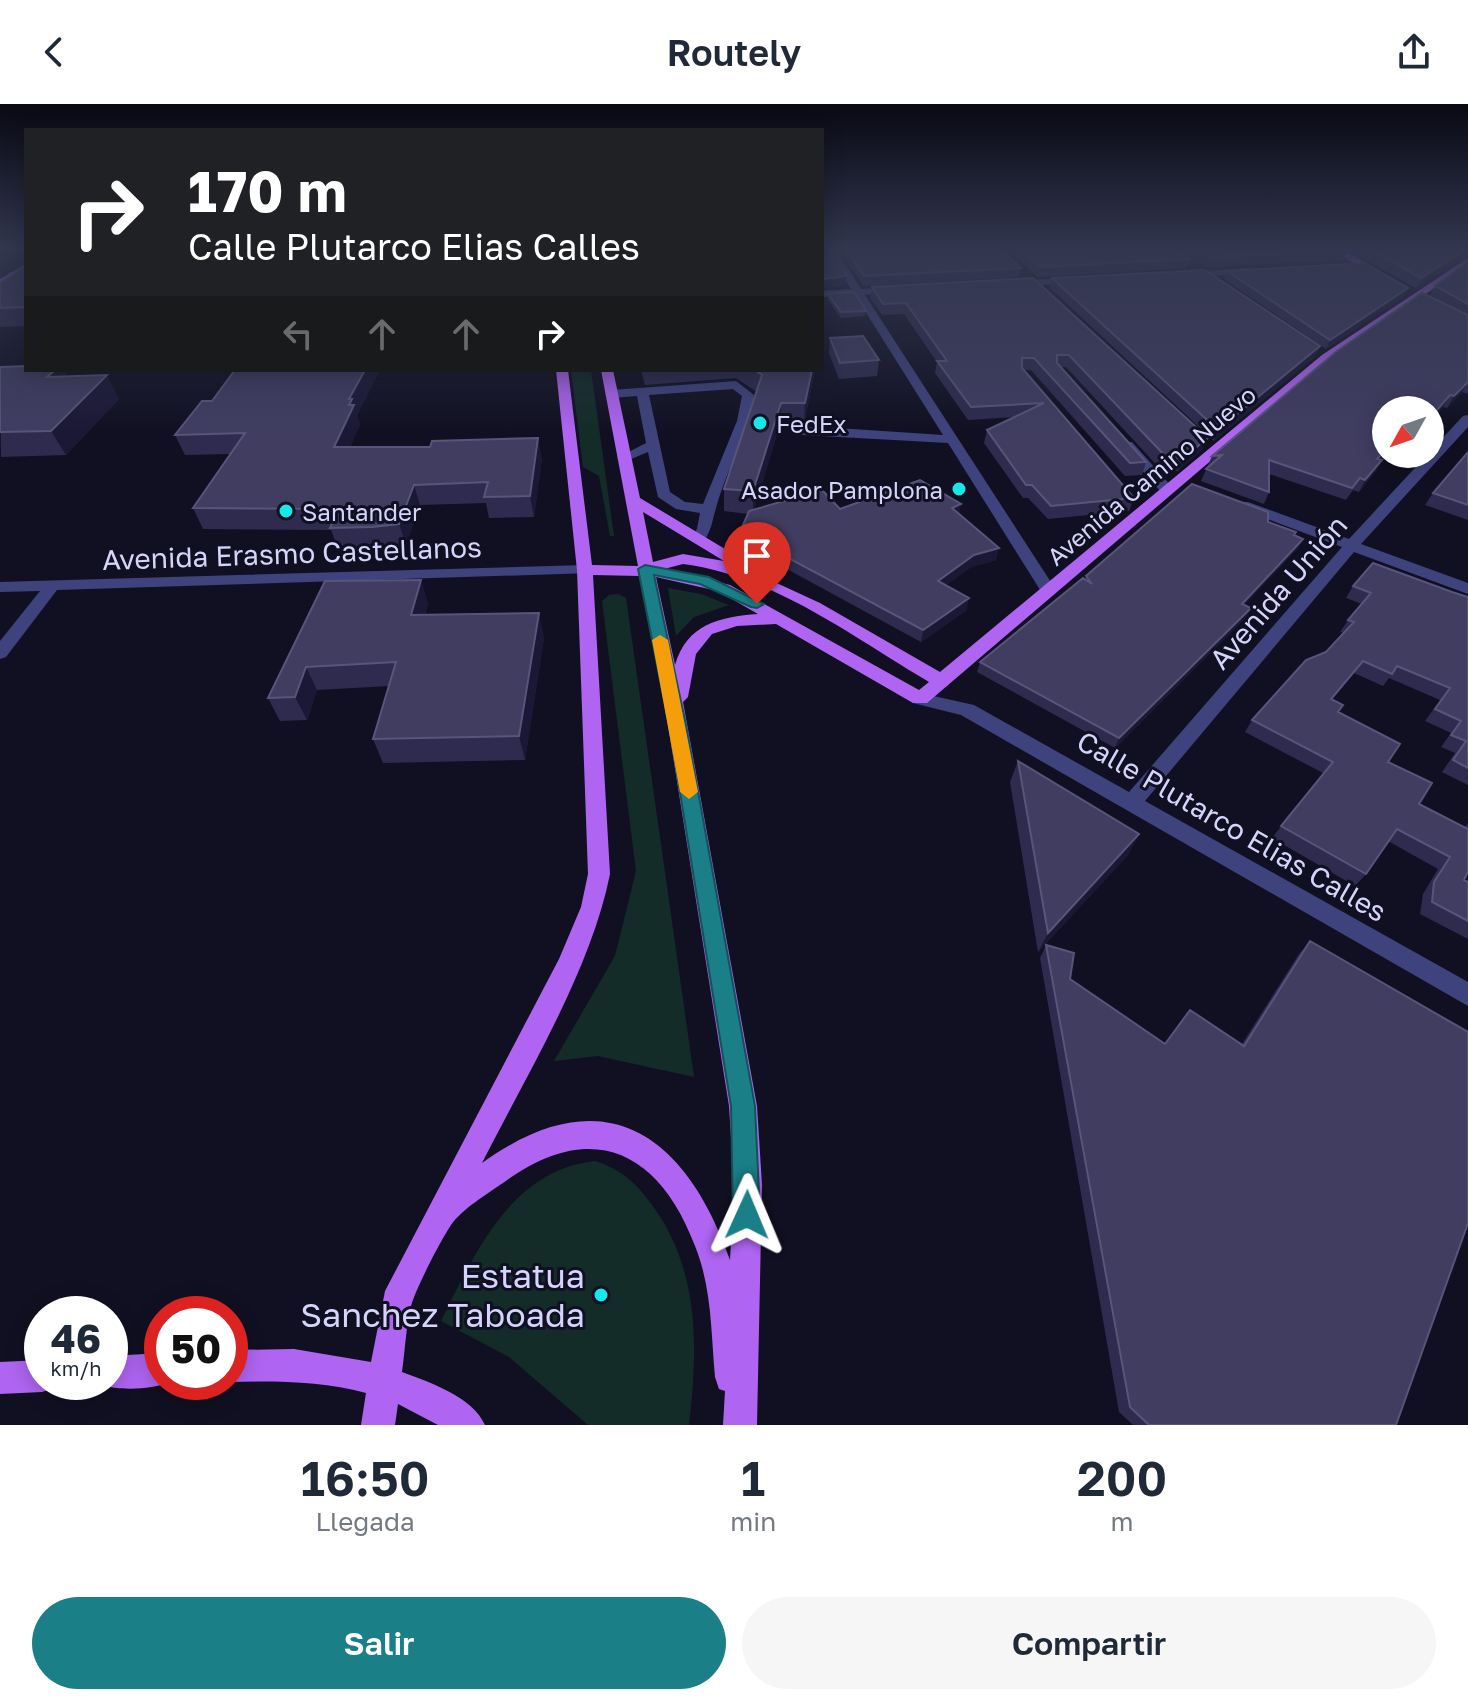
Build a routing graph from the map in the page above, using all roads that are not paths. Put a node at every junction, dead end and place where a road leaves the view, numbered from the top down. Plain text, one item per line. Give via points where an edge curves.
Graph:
1 (870, 310) edge
2 (1396, 310) edge
3 (562, 372) edge
4 (607, 372) edge
5 (642, 391) junction
6 (611, 394) junction
7 (1468, 419) edge
8 (803, 431) dead end
9 (1118, 436) edge
10 (877, 437) junction
11 (950, 439) junction
12 (652, 445) junction
13 (821, 445) dead end
14 (624, 458) junction
15 (1180, 486) junction
16 (1222, 497) edge
17 (632, 499) junction
18 (708, 509) junction
19 (698, 539) junction
20 (1351, 546) junction
21 (645, 569) junction
22 (585, 570) junction
23 (52, 586) junction
24 (0, 587) edge
25 (780, 588) junction
26 (1468, 589) edge
27 (1048, 590) junction
28 (784, 619) junction
29 (0, 653) edge
30 (940, 680) junction
31 (920, 699) junction
32 (967, 710) junction
33 (678, 725) junction
34 (1131, 804) junction
35 (1468, 995) edge
36 (438, 1216) junction
37 (248, 1366) edge
38 (24, 1377) edge
39 (0, 1378) edge
40 (382, 1378) junction
41 (378, 1425) edge
42 (468, 1425) edge
43 (738, 1425) edge

1 - 11 street
2 - 15 main road, Avenida Camino Nuevo via 1320,353 1208,446
3 - 22 main road
4 - 6 main road
5 - 6 street
5 - 12 street
5 - 18 street via 736,385 748,395
6 - 14 main road
7 - 20 street, Avenida Unión
8 - 10 street
9 - 15 street
10 - 11 street
10 - 13 street
11 - 27 street
12 - 14 street
12 - 18 street via 663,494 681,506
14 - 17 main road
15 - 27 main road, Avenida Camino Nuevo via 1138,504
16 - 20 street
17 - 19 main road
17 - 21 main road
18 - 19 street
19 - 25 main road
20 - 26 street
20 - 34 street, Avenida Unión
21 - 22 main road
21 - 25 main road, Calle Plutarco Elias Calles via 684,559 715,564
21 - 28 main road, Calle Plutarco Elias Calles via 704,581
21 - 33 main road
22 - 23 street, Avenida Erasmo Castellanos
22 - 36 main road via 599,874 592,907 570,963
23 - 24 street, Avenida Erasmo Castellanos
23 - 29 street
25 - 30 main road, Calle Plutarco Elias Calles
27 - 30 main road, Avenida Camino Nuevo
28 - 31 main road, Calle Plutarco Elias Calles
28 - 33 main road via 726,623 689,645 681,669
30 - 31 main road, Avenida Camino Nuevo
30 - 32 street, Calle Plutarco Elias Calles
31 - 32 street, Calle Plutarco Elias Calles
32 - 34 street, Calle Plutarco Elias Calles
33 - 43 main road via 743,1106 748,1185
34 - 35 street, Calle Plutarco Elias Calles
36 - 40 main road via 396,1302
36 - 43 main road via 518,1157 565,1136 597,1135 626,1142 661,1163 695,1207 719,1270
37 - 40 main road via 310,1366
38 - 39 main road
40 - 41 main road
40 - 42 main road

